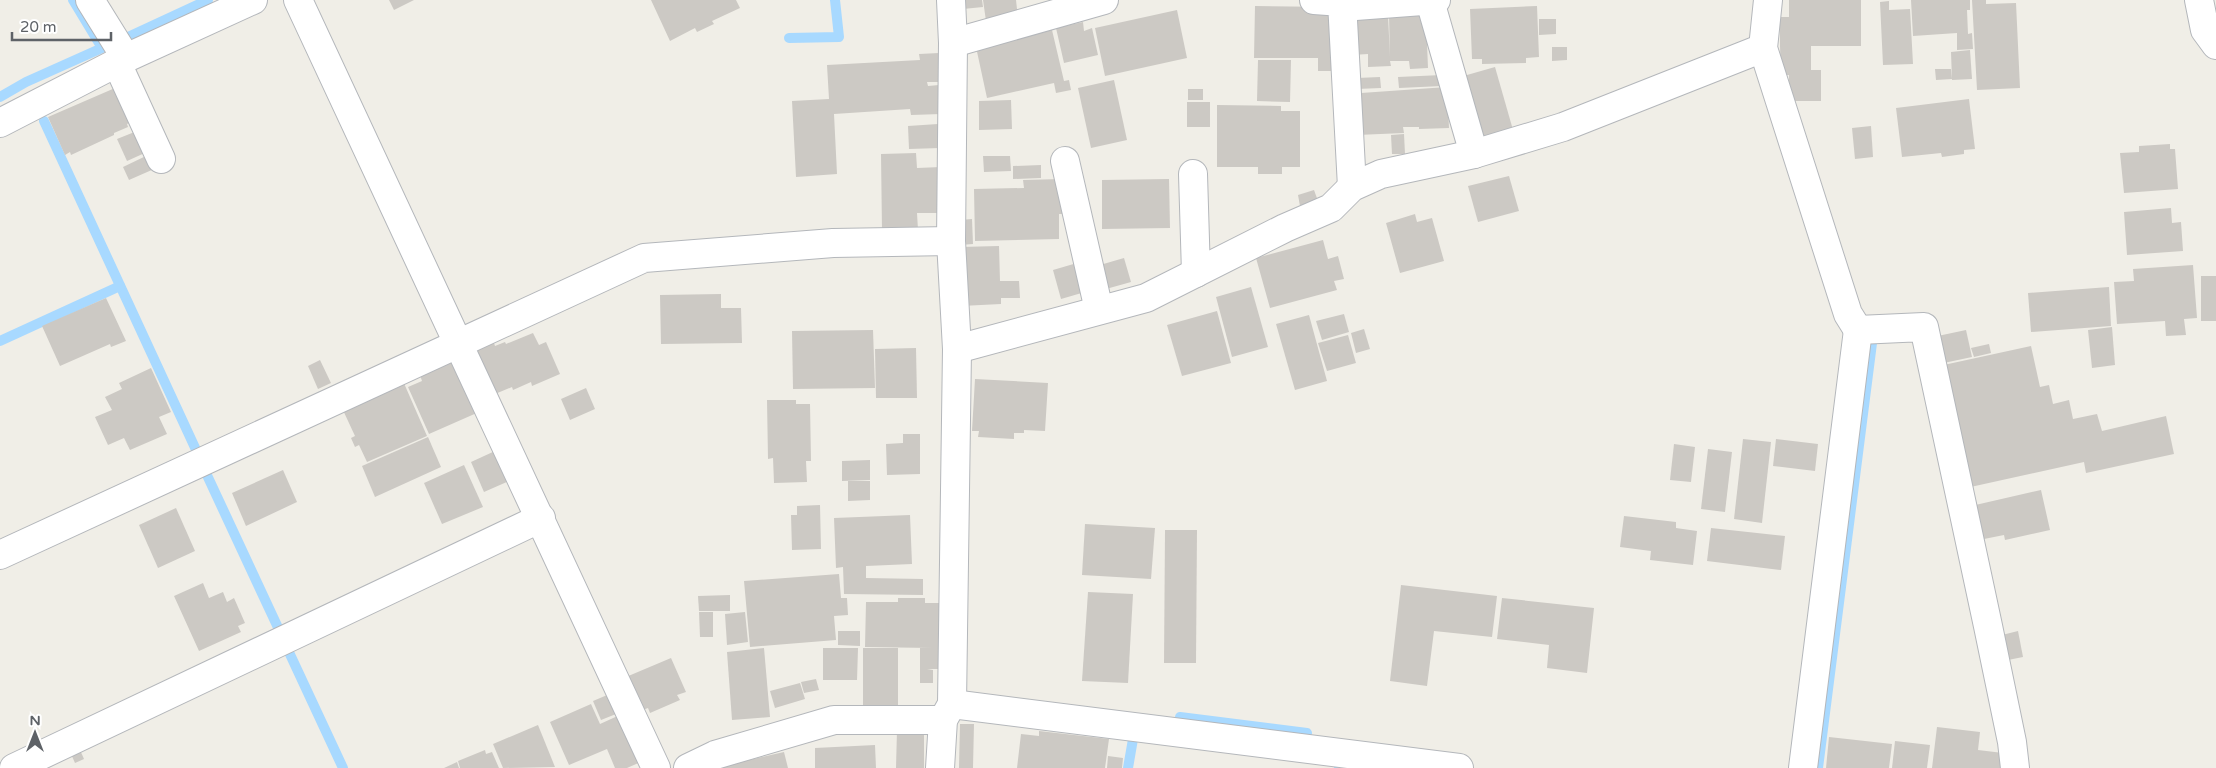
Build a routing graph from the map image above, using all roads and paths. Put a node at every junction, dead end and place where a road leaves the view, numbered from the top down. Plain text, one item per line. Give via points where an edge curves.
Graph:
1 (90, 0) edge
2 (253, 0) edge
3 (298, 0) edge
4 (951, 0) edge
5 (1104, 0) edge
6 (1314, 0) edge
7 (1430, 0) edge
8 (1436, 0) edge
9 (1768, 0) edge
10 (2199, 0) edge
11 (1342, 7) junction
12 (953, 43) junction
13 (2216, 46) edge
14 (1763, 48) junction
15 (121, 61) junction
16 (0, 123) edge
17 (1474, 154) junction
18 (161, 159) dead end
19 (1065, 161) dead end
20 (1193, 174) dead end
21 (1352, 187) junction
22 (951, 241) junction
23 (1196, 273) junction
24 (1099, 310) junction
25 (1858, 330) junction
26 (459, 342) junction
27 (957, 349) junction
28 (541, 518) junction
29 (0, 555) edge
30 (948, 712) junction
31 (14, 768) edge
32 (656, 768) edge
33 (688, 768) edge
34 (940, 768) edge
35 (1459, 768) edge
36 (1803, 768) edge
37 (2015, 768) edge

1 - 15 street
2 - 15 street
3 - 26 street
4 - 12 street
5 - 12 street
6 - 11 street via 1342,2
7 - 8 street
7 - 11 street
7 - 17 street
9 - 14 street
10 - 13 street via 2205,30
11 - 21 street
12 - 22 street
14 - 17 street via 1564,127
14 - 25 street via 1848,314
15 - 16 street
15 - 18 street
17 - 21 street via 1381,174
19 - 24 street
20 - 23 street
21 - 23 street via 1331,208
22 - 26 street via 833,243 644,258
22 - 27 street
23 - 24 street via 1146,298
24 - 27 street
25 - 36 street
25 - 37 street via 1924,328
26 - 28 street
26 - 29 street
27 - 30 street
28 - 31 street
28 - 32 street
30 - 33 street via 834,720 715,755
30 - 34 street
30 - 35 street

